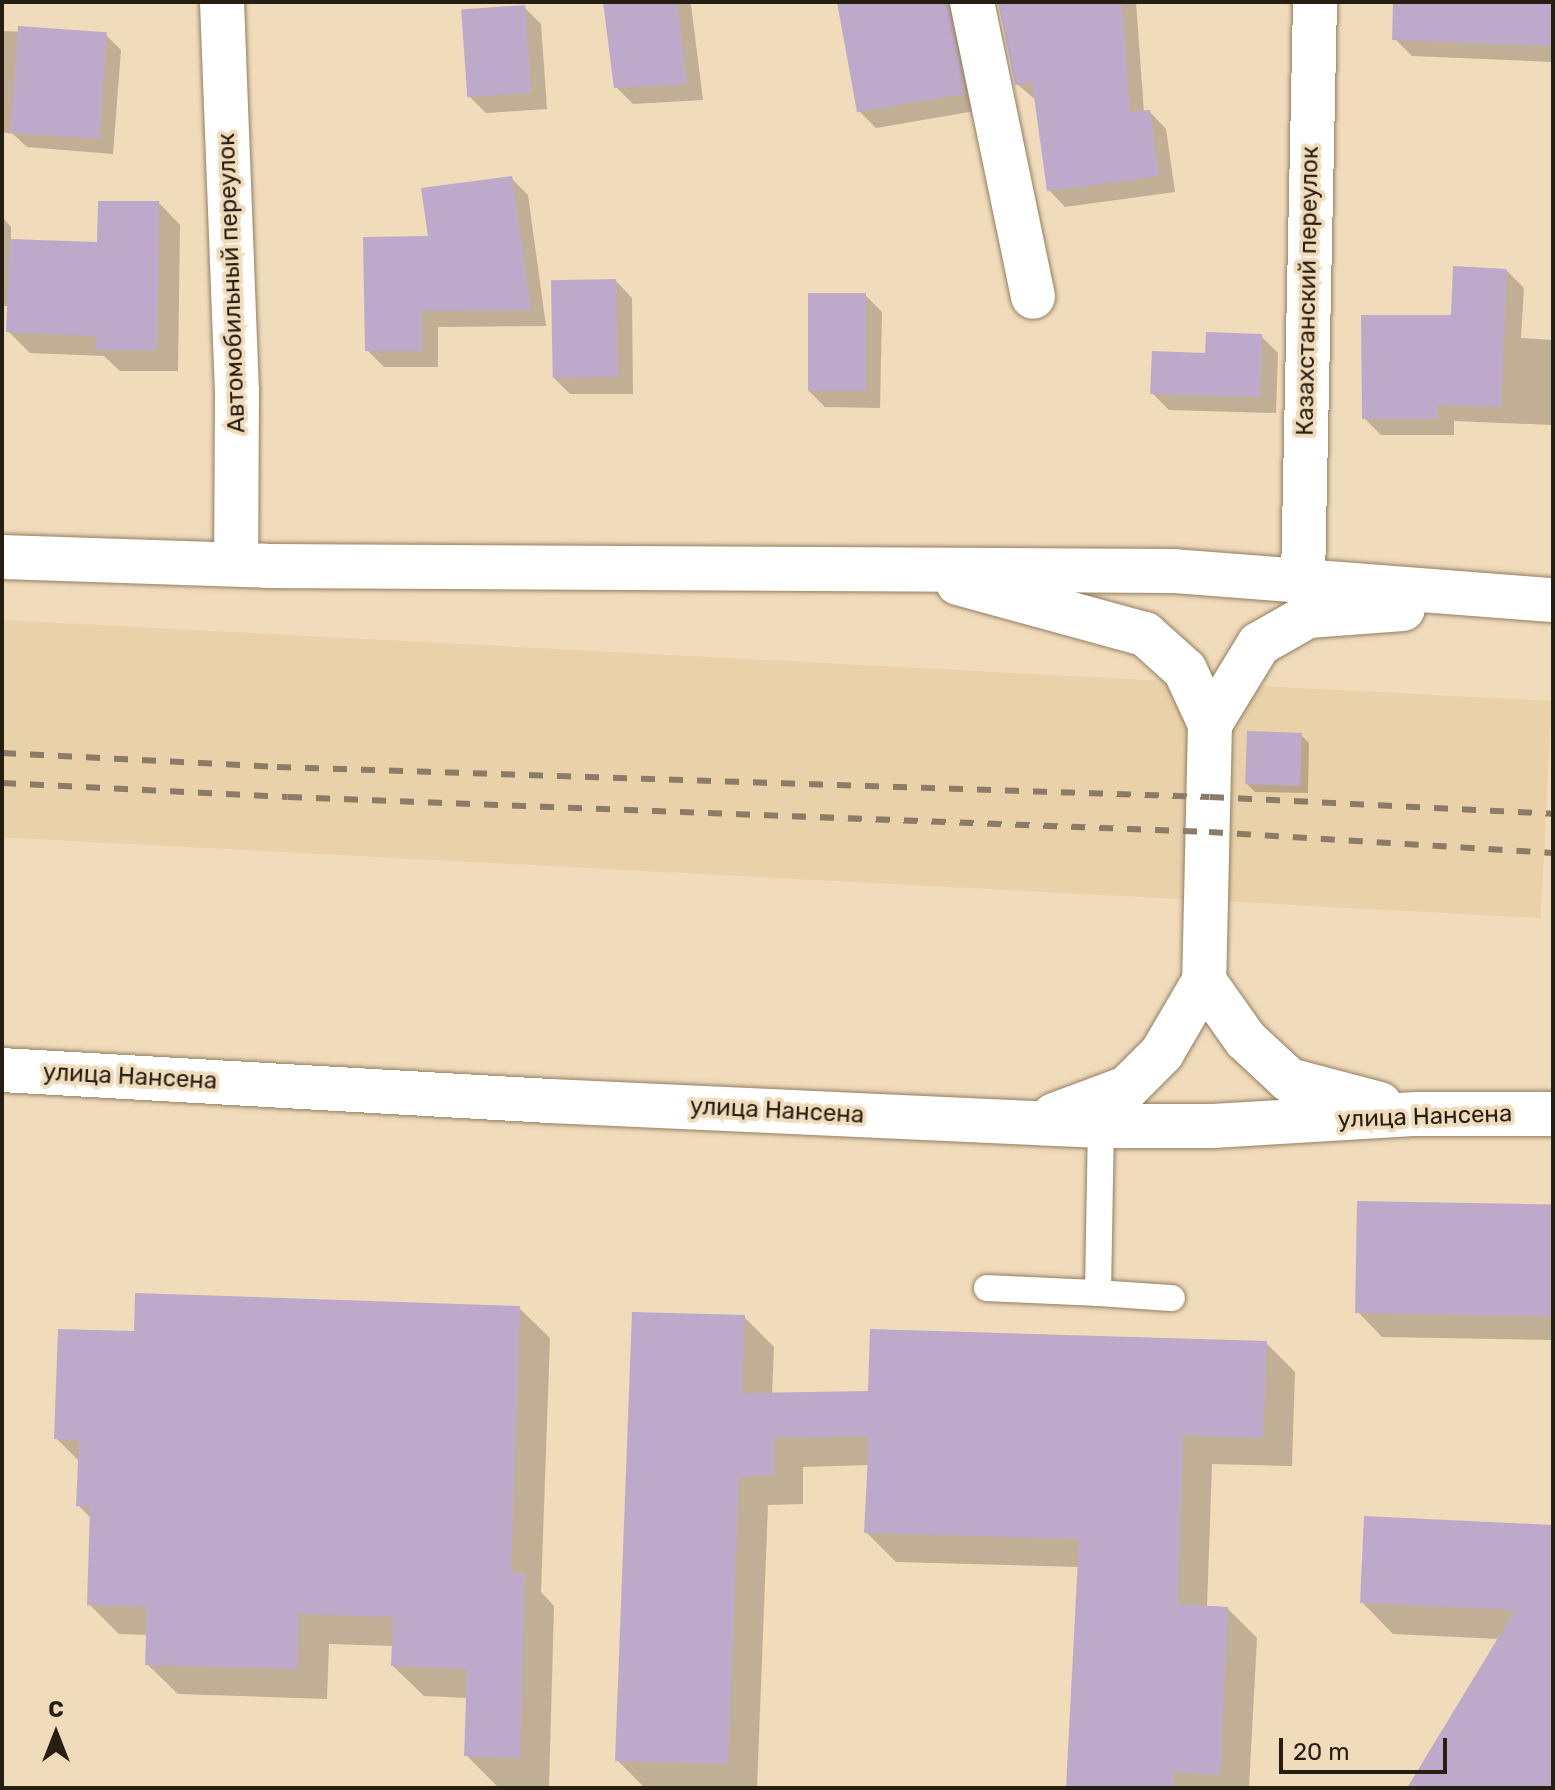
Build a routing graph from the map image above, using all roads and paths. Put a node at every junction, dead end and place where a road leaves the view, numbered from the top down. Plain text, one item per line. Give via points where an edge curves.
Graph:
1 (222, 2) edge
2 (972, 2) edge
3 (1315, 2) edge
4 (1033, 297) dead end
5 (2, 557) edge
6 (236, 564) junction
7 (906, 568) junction
8 (1303, 579) junction
9 (1493, 596) junction
10 (1553, 600) edge
11 (1210, 724) junction
12 (1204, 981) junction
13 (2, 1070) edge
14 (1417, 1114) junction
15 (1553, 1114) edge
16 (1030, 1122) junction
17 (1101, 1126) junction
18 (987, 1288) dead end
19 (1098, 1293) junction
20 (1172, 1298) dead end

1 - 6 main road, Автомобильный переулок via 237,391
2 - 4 main road
3 - 8 main road, Казахстанский переулок
5 - 6 main road
6 - 7 main road
7 - 8 main road via 1174,571
7 - 11 main road via 1145,634 1185,670
8 - 9 main road
9 - 10 main road
9 - 11 main road via 1308,616 1259,644
11 - 12 main road
12 - 14 main road via 1246,1040 1289,1080
12 - 16 main road via 1162,1053 1127,1088
13 - 16 main road, улица Нансена
14 - 15 main road, улица Нансена
14 - 17 main road, улица Нансена via 1213,1126
16 - 17 main road, улица Нансена
17 - 19 lane
18 - 19 lane
19 - 20 lane

